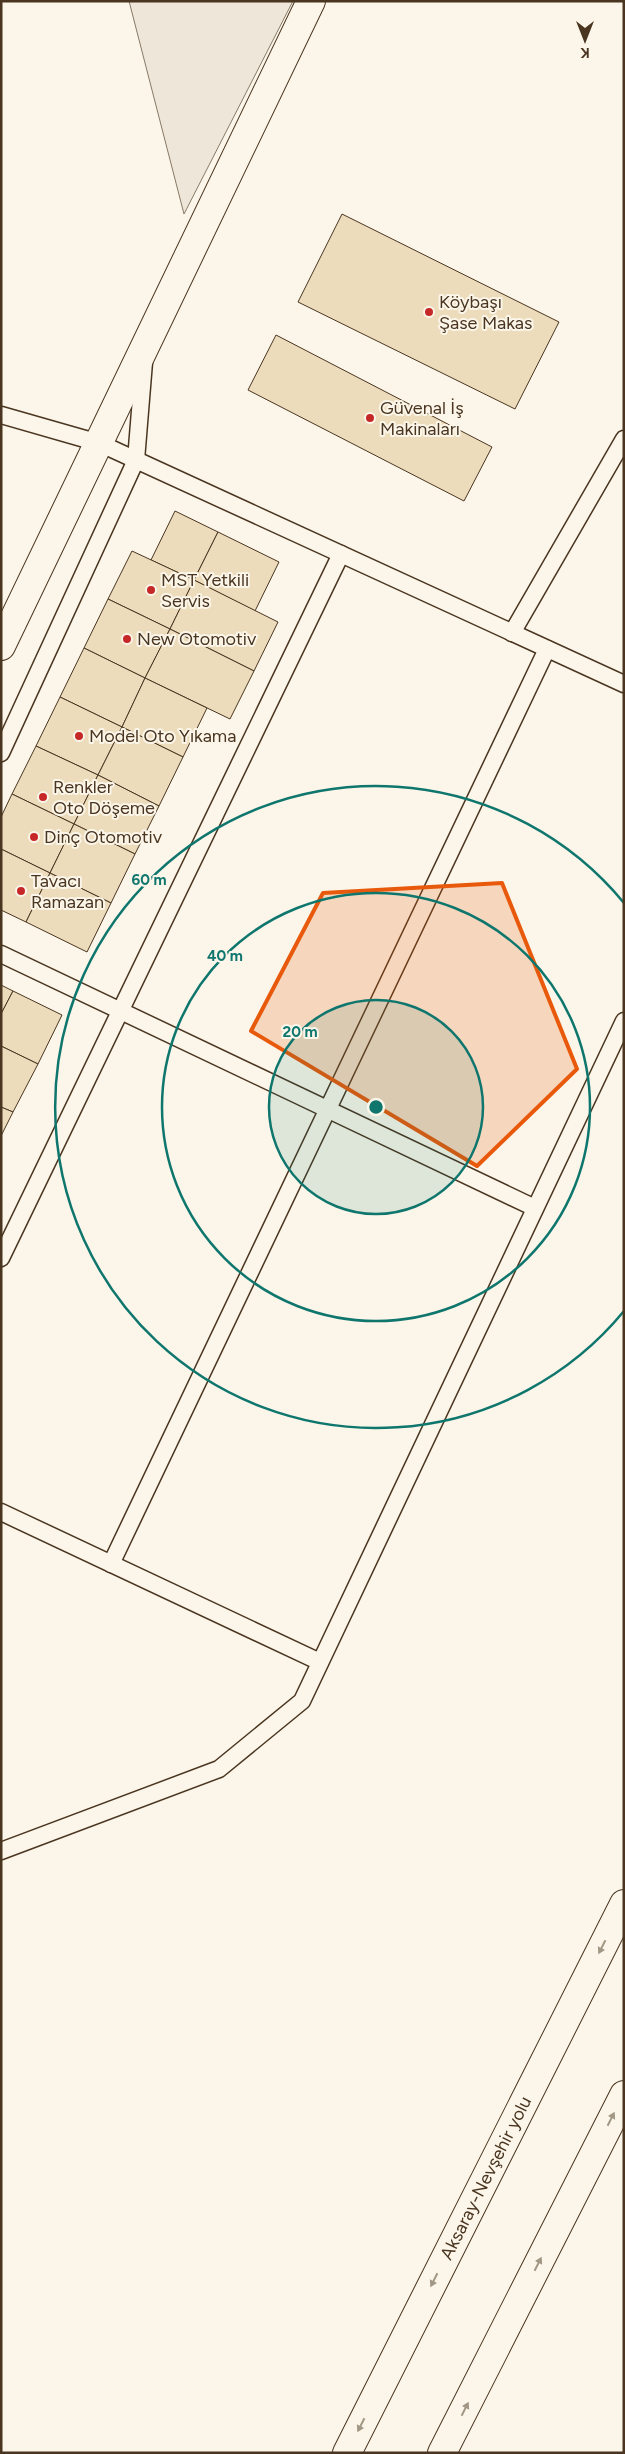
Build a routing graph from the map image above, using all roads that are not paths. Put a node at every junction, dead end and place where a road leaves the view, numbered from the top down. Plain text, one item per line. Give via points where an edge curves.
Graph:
1 (311, 1) edge
2 (146, 344) junction
3 (1, 415) edge
4 (624, 439) edge
5 (99, 443) junction
6 (136, 460) junction
7 (341, 554) junction
8 (512, 633) junction
9 (1, 646) edge
10 (547, 649) junction
11 (624, 684) edge
12 (1, 753) edge
13 (1, 954) edge
14 (120, 1011) junction
15 (624, 1021) edge
16 (328, 1109) junction
17 (535, 1208) junction
18 (1, 1258) edge
19 (1, 1512) edge
20 (111, 1564) junction
21 (320, 1662) junction
22 (1, 1851) edge
23 (624, 1904) edge
24 (624, 2095) edge
25 (347, 2453) edge
26 (442, 2453) edge

1 - 2 main road
2 - 5 main road
2 - 6 lane
3 - 5 lane
4 - 8 lane
5 - 6 lane
5 - 9 main road
6 - 7 lane
6 - 12 lane
7 - 8 lane
7 - 14 lane
8 - 10 lane
10 - 11 lane
10 - 16 lane
13 - 14 lane
14 - 16 lane
14 - 18 lane
15 - 17 lane
16 - 17 lane
16 - 20 lane
17 - 21 lane
19 - 20 lane
20 - 21 lane
21 - 22 lane via 302,1702 219,1769
23 -> 25 main road, Aksaray-Nevşehir yolu
26 -> 24 main road

